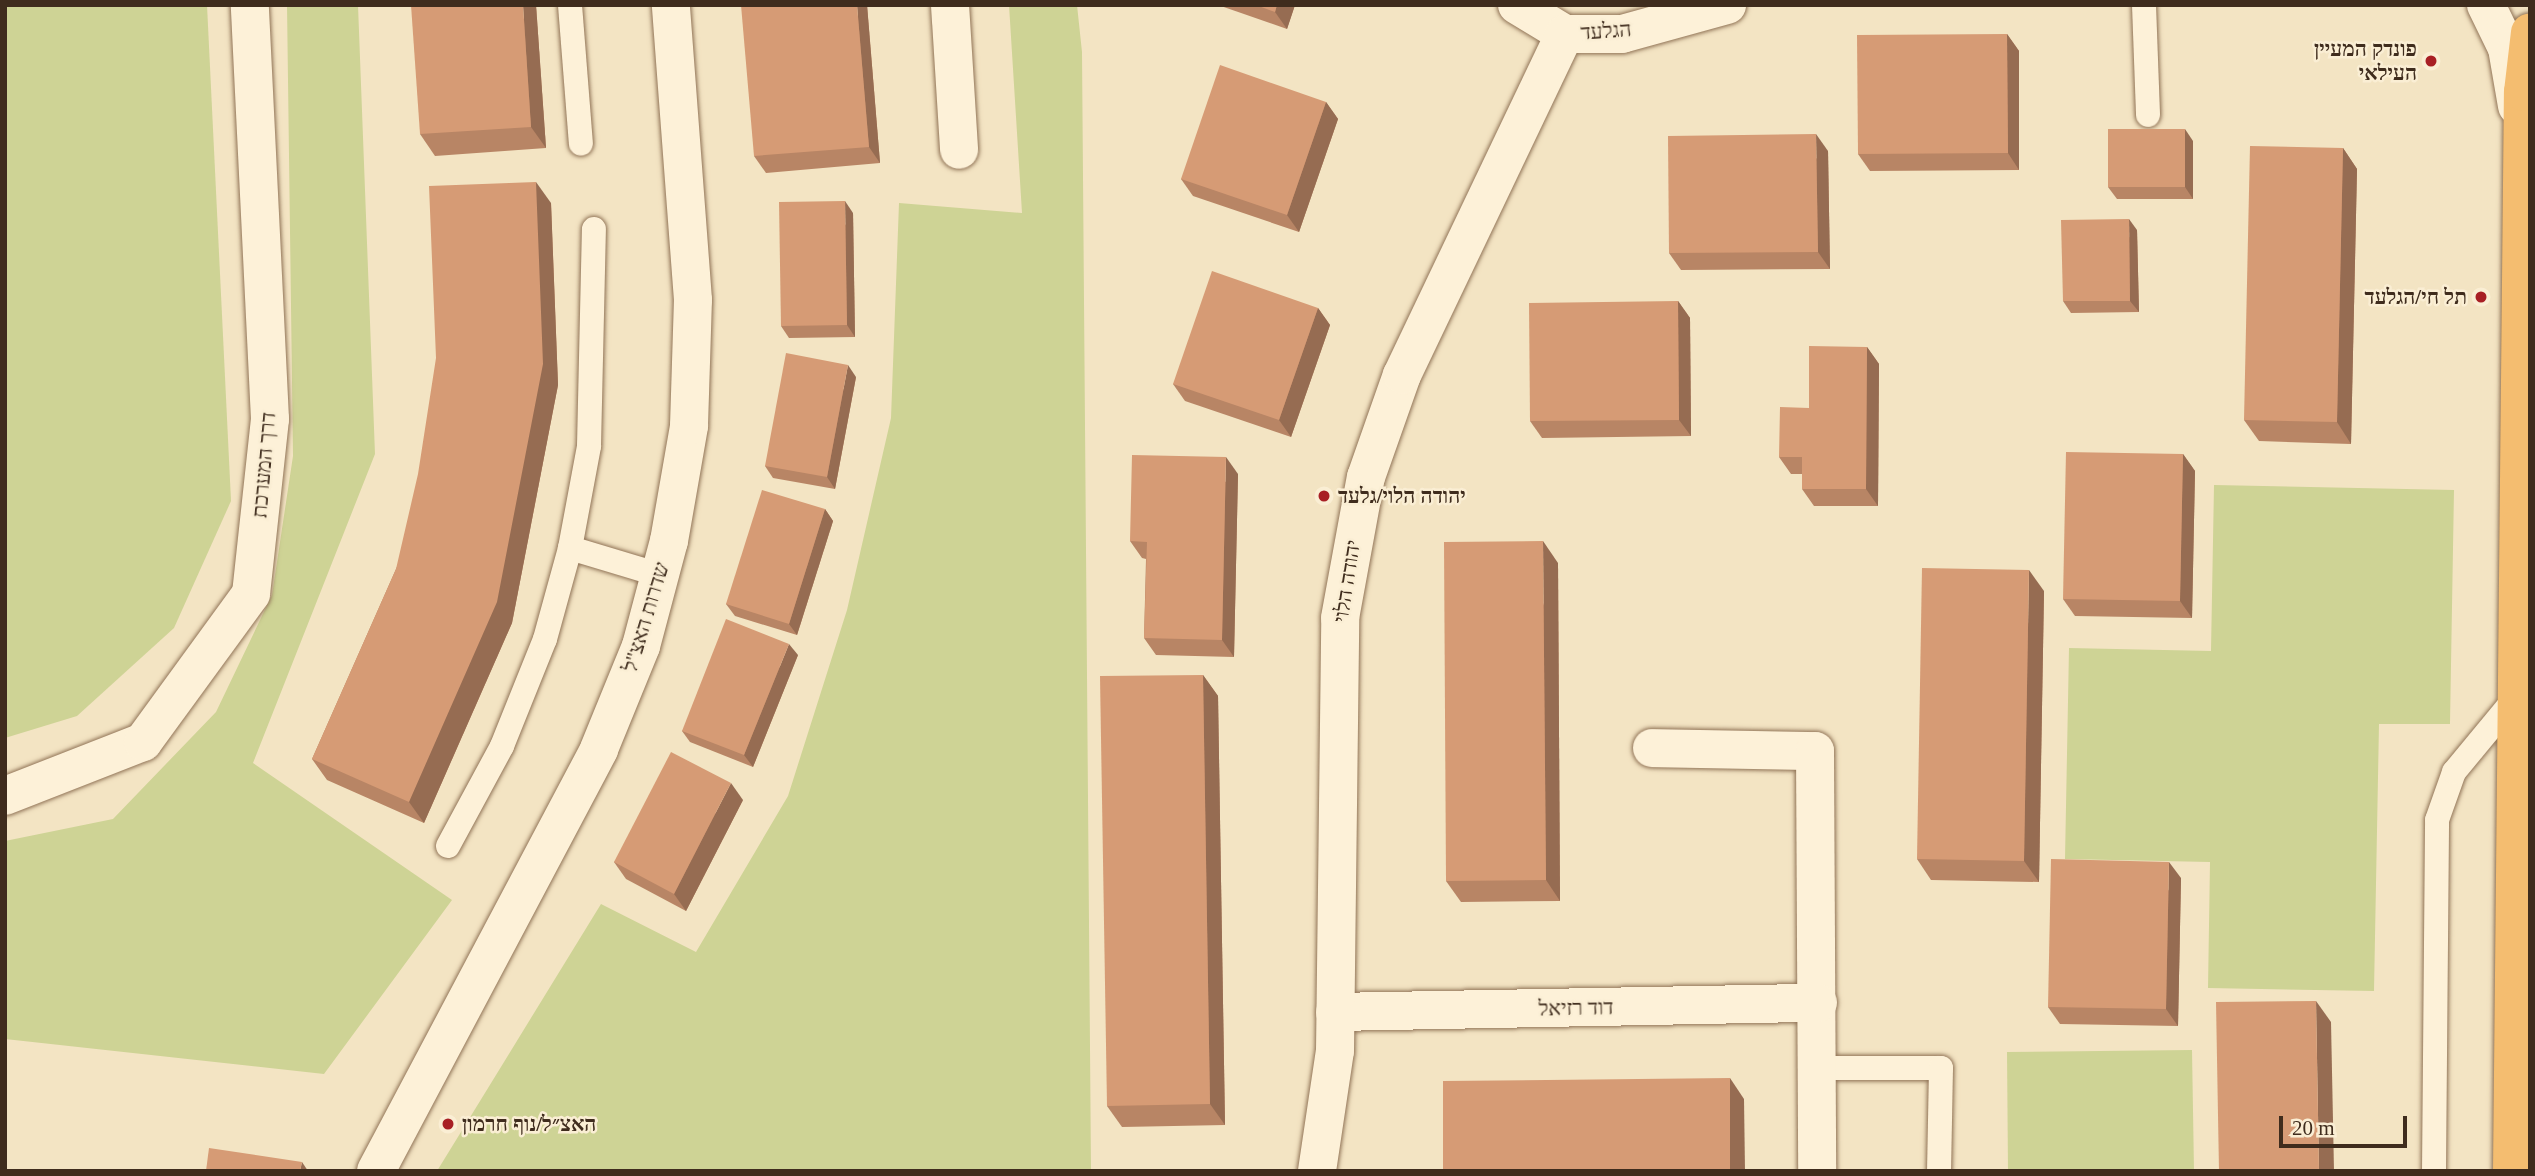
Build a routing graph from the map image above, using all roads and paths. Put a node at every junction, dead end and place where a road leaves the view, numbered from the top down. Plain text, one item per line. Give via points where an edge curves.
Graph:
1 (250, 5) edge
2 (570, 5) edge
3 (671, 5) edge
4 (950, 5) edge
5 (1517, 5) edge
6 (1727, 5) edge
7 (2144, 5) edge
8 (2486, 5) edge
9 (2530, 32) edge
10 (1565, 34) junction
11 (2148, 115) dead end
12 (2523, 141) junction
13 (581, 144) dead end
14 (959, 150) dead end
15 (594, 229) dead end
16 (2523, 409) junction
17 (2530, 467) edge
18 (570, 548) junction
19 (660, 576) junction
20 (2516, 697) junction
21 (1652, 748) dead end
22 (5, 796) edge
23 (448, 846) dead end
24 (1818, 1003) junction
25 (1335, 1013) junction
26 (1818, 1068) junction
27 (376, 1171) edge
28 (1317, 1171) edge
29 (1817, 1171) edge
30 (1939, 1171) edge
31 (2434, 1171) edge
32 (2512, 1171) edge

1 - 22 street, דרך המערכת via 270,419 251,594 143,742
2 - 13 lane
3 - 19 street, שדרות האצ"ל via 693,300 689,426
4 - 14 street
5 - 10 street
6 - 10 street, הגלעד via 1622,34
7 - 11 lane
8 - 12 street via 2507,48
9 - 12 highway
10 - 25 street, יהודה הלוי via 1418,338 1366,477 1340,618
12 - 16 highway
15 - 18 lane via 589,446
16 - 17 highway
16 - 20 highway
18 - 19 lane
18 - 23 lane via 545,639 502,746
19 - 27 street, שדרות האצ"ל via 641,646 599,749
20 - 31 lane via 2455,772 2437,820
20 - 32 highway
21 - 24 street via 1815,751
24 - 25 street, דוד רזיאל
24 - 26 street
25 - 28 street, יהודה הלוי
26 - 29 street
26 - 30 lane via 1941,1068

